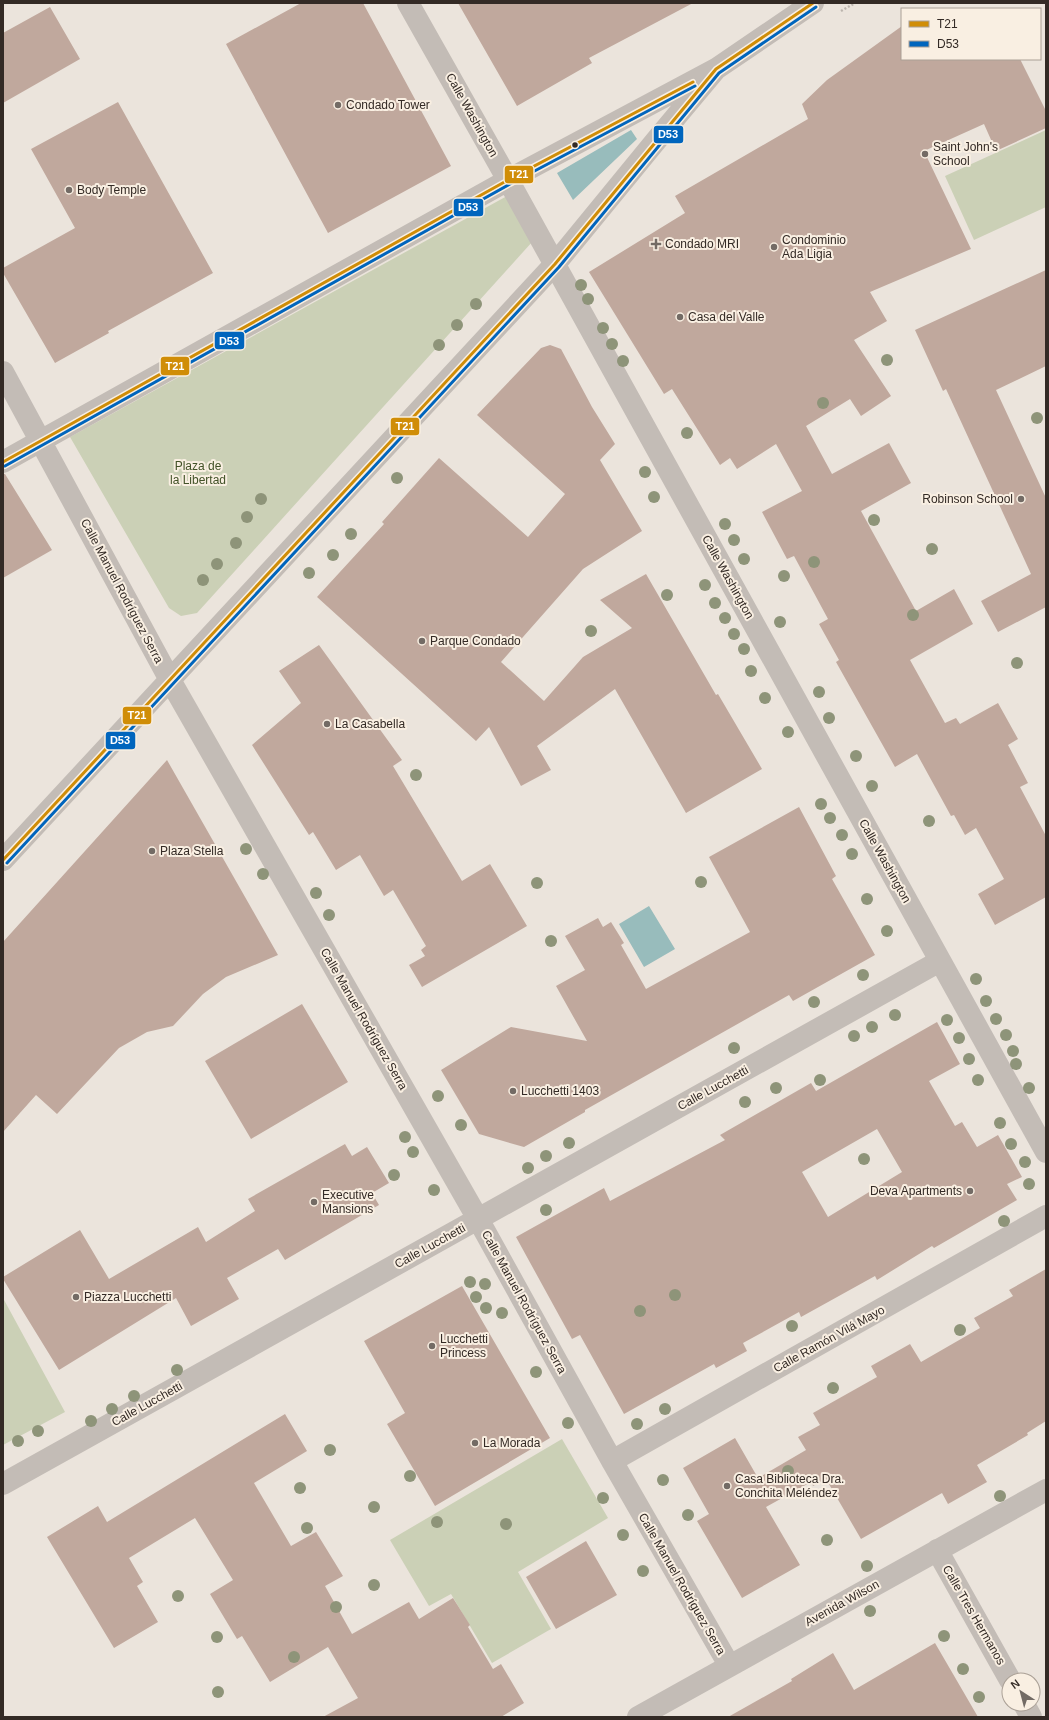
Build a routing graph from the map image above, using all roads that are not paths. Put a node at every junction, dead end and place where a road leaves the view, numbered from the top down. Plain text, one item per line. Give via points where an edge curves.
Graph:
1 (408, 3) edge
2 (813, 3) edge
3 (716, 70) junction
4 (642, 109) junction
5 (659, 137) junction
6 (508, 180) junction
7 (555, 264) junction
8 (3, 372) edge
9 (41, 440) junction
10 (3, 462) edge
11 (170, 680) junction
12 (3, 860) edge
13 (940, 961) junction
14 (1046, 1152) edge
15 (1046, 1216) edge
16 (478, 1219) junction
17 (612, 1461) junction
18 (3, 1484) edge
19 (1046, 1490) edge
20 (937, 1550) junction
21 (729, 1665) junction
22 (1006, 1672) edge
23 (638, 1717) edge

1 - 6 street, Calle Washington
2 - 3 street
3 - 4 street
3 - 5 street
4 - 5 street
4 - 6 street
5 - 7 street
6 - 7 street, Calle Washington
6 - 9 street
7 - 11 street
7 - 13 street, Calle Washington
8 - 9 street, Calle Manuel Rodríguez Serra
9 - 10 street
9 - 11 street, Calle Manuel Rodríguez Serra
11 - 12 street
11 - 16 street, Calle Manuel Rodríguez Serra
13 - 14 street, Calle Washington
13 - 16 street, Calle Lucchetti
15 - 17 street, Calle Ramón Vilá Mayo
16 - 17 street, Calle Manuel Rodríguez Serra
16 - 18 street, Calle Lucchetti
17 - 21 street, Calle Manuel Rodríguez Serra
19 - 20 street, Avenida Wilson
20 - 21 street, Avenida Wilson
20 - 22 street, Calle Tres Hermanos
21 - 23 street, Avenida Wilson

